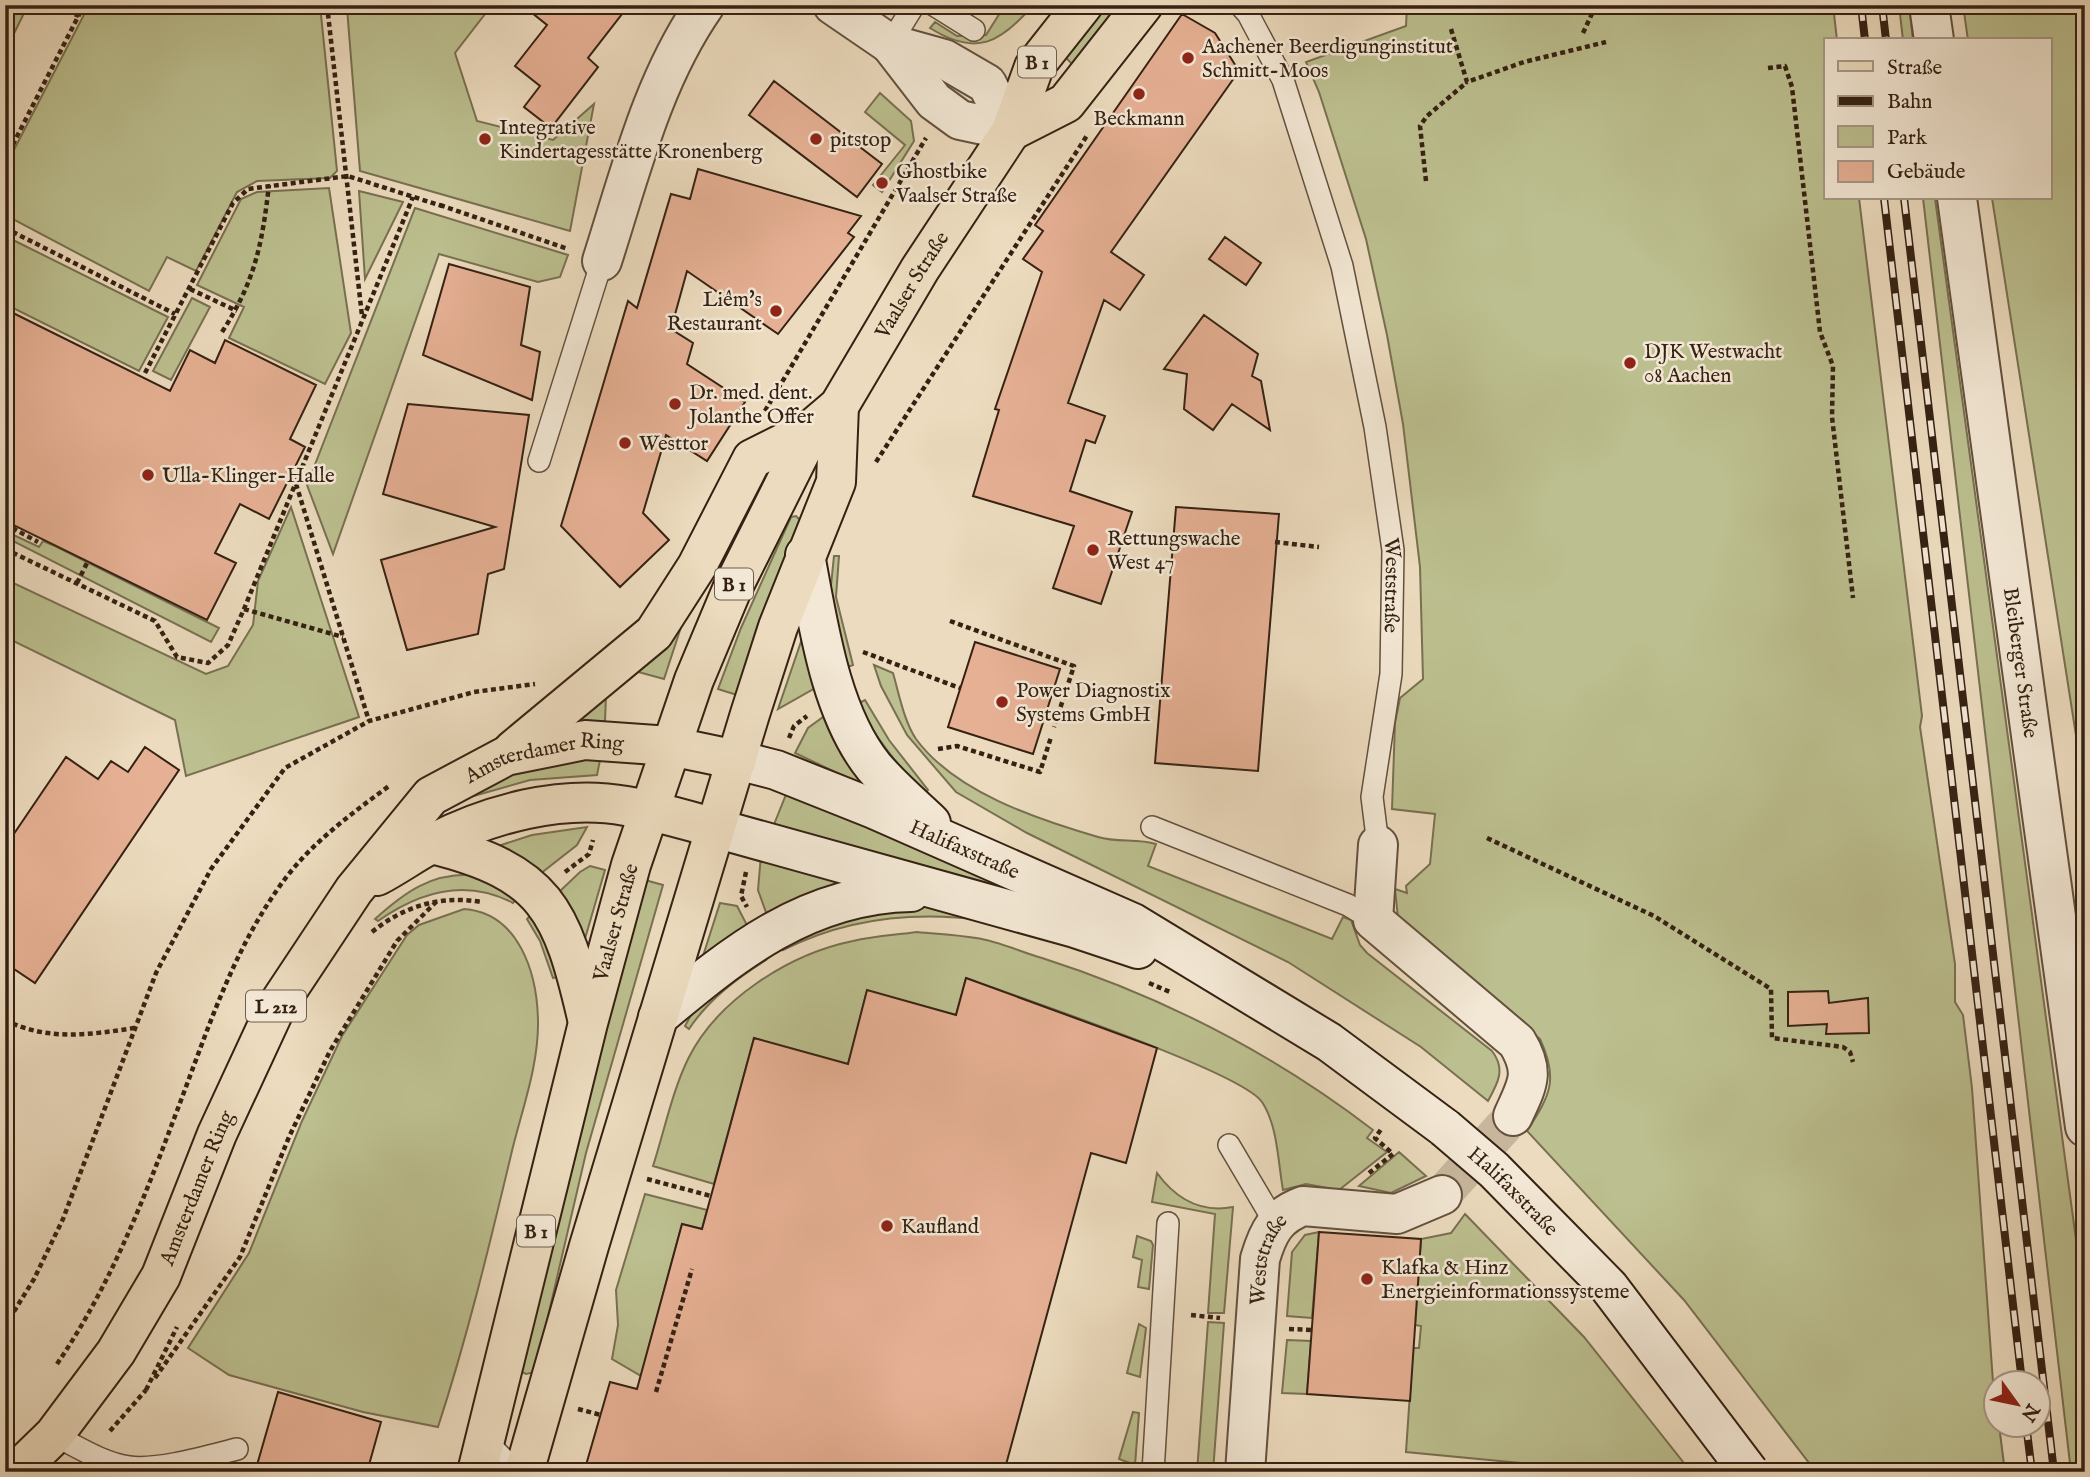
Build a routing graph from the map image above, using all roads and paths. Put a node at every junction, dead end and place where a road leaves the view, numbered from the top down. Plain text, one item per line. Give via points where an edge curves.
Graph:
1 (84, 5) edge
2 (327, 5) edge
3 (705, 5) edge
4 (833, 5) edge
5 (914, 5) edge
6 (934, 5) edge
7 (1083, 5) edge
8 (1143, 5) edge
9 (1240, 5) edge
10 (1596, 5) edge
11 (1929, 5) edge
12 (67, 11) dead end
13 (79, 16) junction
14 (1451, 29) dead end
15 (974, 30) dead end
16 (1583, 33) dead end
17 (1934, 38) edge
18 (1606, 42) dead end
19 (890, 44) junction
20 (1768, 68) dead end
21 (1467, 82) junction
22 (1011, 131) junction
23 (1088, 133) dead end
24 (929, 134) dead end
25 (5, 160) edge
26 (348, 176) junction
27 (1426, 181) dead end
28 (269, 185) junction
29 (413, 197) junction
30 (1956, 200) edge
31 (5, 228) edge
32 (525, 234) dead end
33 (601, 261) joint
34 (189, 289) junction
35 (237, 311) junction
36 (175, 314) junction
37 (362, 317) junction
38 (222, 332) dead end
39 (145, 373) dead end
40 (760, 419) dead end
41 (830, 426) junction
42 (539, 461) dead end
43 (871, 471) dead end
44 (296, 483) junction
45 (5, 524) edge
46 (38, 542) dead end
47 (1275, 542) dead end
48 (1319, 547) dead end
49 (5, 549) edge
50 (805, 555) junction
51 (88, 561) dead end
52 (77, 583) junction
53 (1853, 598) dead end
54 (244, 609) junction
55 (950, 621) dead end
56 (343, 637) junction
57 (860, 660) dead end
58 (546, 682) dead end
59 (960, 688) dead end
60 (369, 721) junction
61 (1055, 727) dead end
62 (1051, 737) dead end
63 (685, 749) junction
64 (938, 749) dead end
65 (506, 756) junction
66 (737, 760) junction
67 (682, 819) junction
68 (1152, 827) dead end
69 (1486, 838) dead end
70 (953, 843) junction
71 (432, 844) junction
72 (1378, 845) joint
73 (589, 854) dead end
74 (560, 876) dead end
75 (354, 890) junction
76 (936, 891) junction
77 (438, 900) junction
78 (488, 904) dead end
79 (1373, 920) junction
80 (368, 936) dead end
81 (1217, 975) junction
82 (1147, 982) dead end
83 (1182, 997) dead end
84 (658, 1017) junction
85 (5, 1020) edge
86 (588, 1023) junction
87 (135, 1028) junction
88 (1853, 1062) dead end
89 (1513, 1116) tunnel mouth
90 (1387, 1121) dead end
91 (2085, 1127) edge
92 (1229, 1145) dead end
93 (1365, 1176) dead end
94 (638, 1177) dead end
95 (1443, 1195) tunnel mouth
96 (710, 1196) dead end
97 (1168, 1223) dead end
98 (1275, 1223) junction
99 (692, 1269) dead end
100 (182, 1317) dead end
101 (5, 1326) edge
102 (656, 1392) dead end
103 (574, 1408) dead end
104 (601, 1415) dead end
105 (54, 1435) junction
106 (237, 1449) dead end
107 (481, 1455) edge
108 (1287, 1469) dead end
109 (16, 1472) edge
110 (516, 1472) edge
111 (524, 1472) edge
112 (1153, 1472) edge
113 (1245, 1472) edge
114 (1318, 1472) edge
115 (1749, 1472) edge

1 - 13 path
2 - 26 path
3 - 33 main road via 675,55 648,118
4 - 19 main road
5 - 19 lane
6 - 15 lane
7 - 22 main road, Vaalser Straße / B 1 via 1034,67
8 - 22 main road, Vaalser Straße / B 1 via 1066,103
9 - 72 lane, Weststraße via 1283,80 1342,266 1376,427 1394,550 1391,674 1371,797
10 - 16 path
11 - 17 main road
12 - 13 path
13 - 25 path
14 - 21 path
18 - 21 path
19 - 22 main road via 925,93 947,111 960,120
20 - 53 path via 1785,66 1792,87 1820,332 1833,366 1832,417
21 - 27 path via 1420,126
22 - 41 main road, Vaalser Straße / B 1 via 920,268
23 - 43 path
24 - 40 path
26 - 28 path
26 - 29 path
26 - 37 path
28 - 34 path via 248,189 233,203
28 - 35 path via 262,245
29 - 32 path
29 - 37 path
30 - 91 main road, Bleiberger Straße
31 - 36 path
33 - 42 lane
34 - 35 path
34 - 36 path
35 - 38 path
36 - 39 path
37 - 44 path
41 - 50 main road, Vaalser Straße / B 1 via 836,482
41 - 63 main road, Vaalser Straße / B 1 via 733,587
41 - 65 main road via 752,459 697,566 654,632
44 - 54 path
44 - 56 path
45 - 46 path
47 - 48 path
49 - 52 path
50 - 66 main road, Vaalser Straße / B 1
50 - 70 main road via 826,652 850,728 872,765
51 - 52 path
52 - 54 path via 155,621 177,657 208,663 228,645
54 - 56 path
55 - 61 path via 1074,666
56 - 60 path
57 - 59 path via 856,650
58 - 60 path via 474,692
60 - 87 path via 285,768 211,870 156,973
62 - 64 path via 1040,772 957,746
63 - 65 main road, Amsterdamer Ring / L 212 via 585,740
63 - 66 main road, Halifaxstraße
63 - 67 main road, Vaalser Straße / B 1
65 - 75 main road, Amsterdamer Ring / L 212 via 431,796
66 - 67 main road, Vaalser Straße / B 1
66 - 70 main road, Halifaxstraße via 797,778
67 - 71 main road, Amsterdamer Ring / L 212 via 601,804 550,806 491,819
67 - 76 main road, Halifaxstraße
67 - 84 main road, Vaalser Straße / B 1
67 - 86 main road, Vaalser Straße / B 1
68 - 79 lane via 1348,905
69 - 88 path via 1654,916 1771,989 1772,1038 1843,1047
70 - 81 main road, Halifaxstraße via 1133,923
71 - 75 main road, Amsterdamer Ring / L 212
71 - 86 main road via 498,866 537,893 565,935
72 - 79 main road, Weststraße
73 - 74 path
75 - 105 main road, Amsterdamer Ring / L 212 via 275,1009 217,1133 161,1276 116,1352
76 - 81 main road, Halifaxstraße via 1075,928
76 - 84 main road via 866,896 789,923 762,936
77 - 78 path via 457,898
77 - 80 path via 416,906
77 - 100 path via 397,941 330,1051 240,1257 146,1391
79 - 89 main road via 1517,1042 1528,1059 1529,1082
81 - 115 main road, Halifaxstraße, bridge via 1329,1042 1494,1170 1609,1287
82 - 83 path
84 - 111 main road, Vaalser Straße / B 1
85 - 87 path via 60,1035
86 - 107 main road, Vaalser Straße / B 1
87 - 101 path via 63,1219
90 - 93 path via 1375,1138 1393,1154
92 - 98 lane
94 - 96 path
95 - 98 main road, Weststraße via 1397,1214 1303,1206
97 - 112 lane
98 - 113 main road, Weststraße via 1260,1259
99 - 102 path
103 - 104 path
105 - 106 lane via 130,1467 193,1460
105 - 109 main road, Amsterdamer Ring / L 212
107 - 110 lane
108 - 114 path

